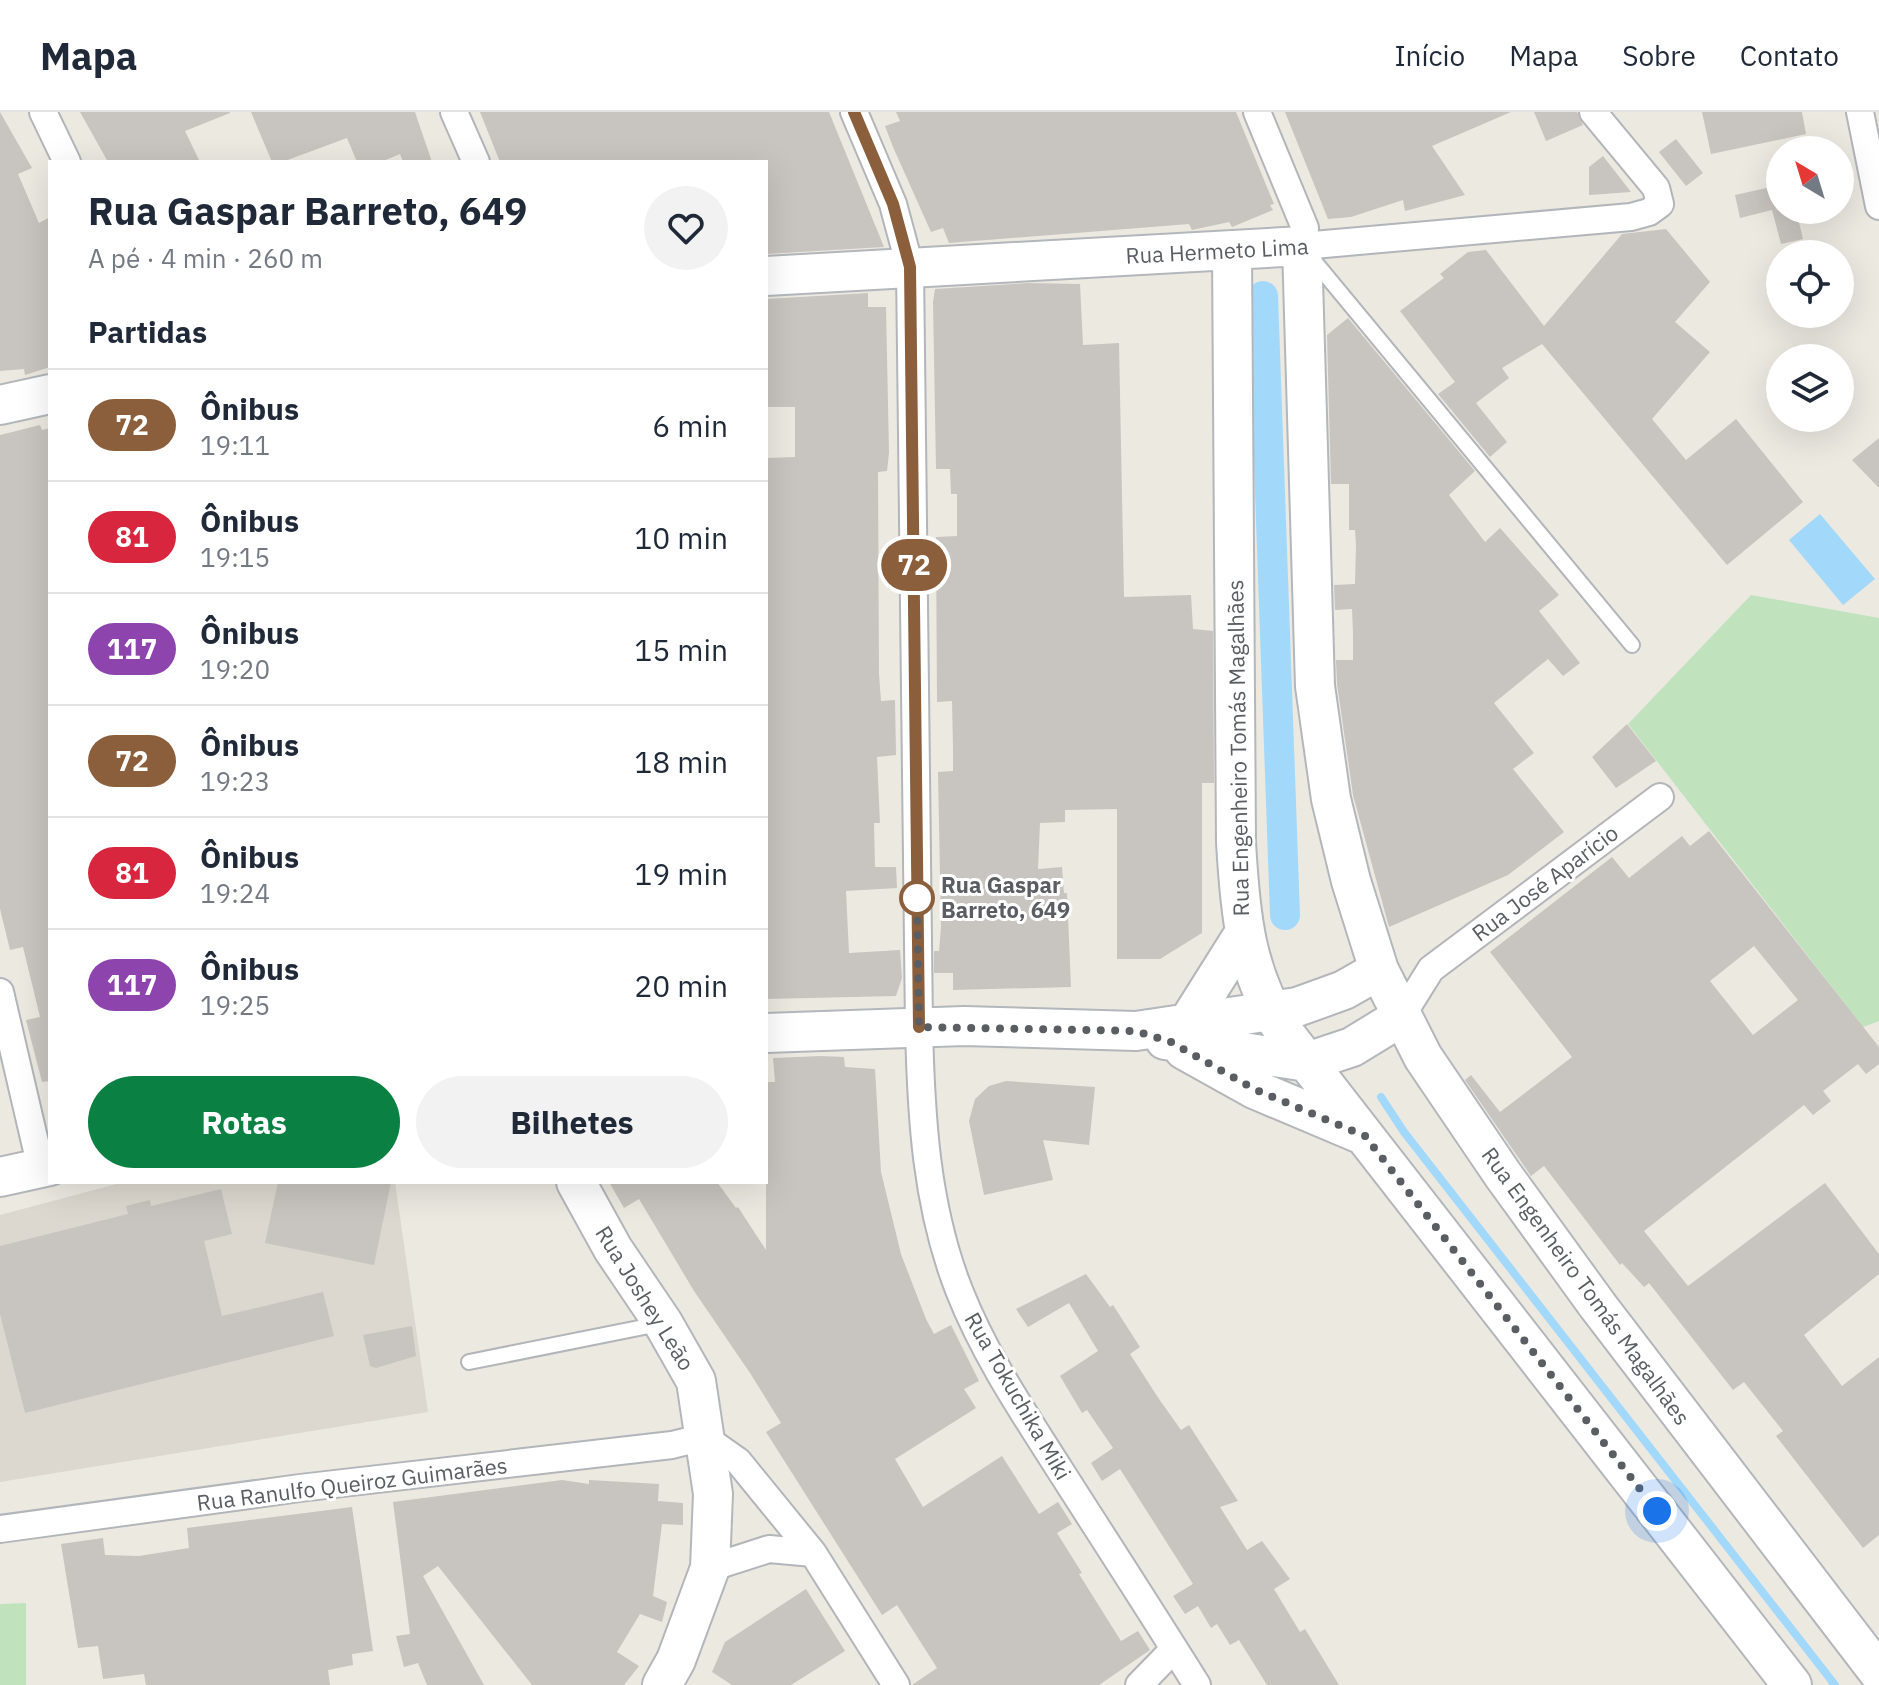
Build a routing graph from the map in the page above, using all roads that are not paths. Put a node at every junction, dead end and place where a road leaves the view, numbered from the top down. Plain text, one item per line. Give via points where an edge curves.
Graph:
1 (43, 112) edge
2 (454, 112) edge
3 (854, 112) edge
4 (1257, 112) edge
5 (1593, 112) edge
6 (1860, 112) edge
7 (66, 160) edge
8 (475, 160) edge
9 (1879, 206) edge
10 (1302, 246) junction
11 (1232, 252) junction
12 (910, 267) junction
13 (768, 276) edge
14 (48, 394) edge
15 (0, 405) edge
16 (1632, 645) dead end
17 (1660, 797) dead end
18 (1243, 935) junction
19 (1431, 969) junction
20 (1371, 975) junction
21 (0, 992) edge
22 (1284, 1010) junction
23 (1394, 1022) junction
24 (919, 1027) junction
25 (768, 1033) edge
26 (1179, 1033) junction
27 (1315, 1060) junction
28 (1365, 1136) junction
29 (46, 1167) edge
30 (0, 1177) edge
31 (577, 1184) edge
32 (663, 1323) junction
33 (469, 1362) dead end
34 (704, 1437) junction
35 (0, 1529) edge
36 (813, 1553) junction
37 (710, 1568) junction
38 (1174, 1649) junction
39 (1879, 1673) edge
40 (662, 1685) edge
41 (896, 1685) edge
42 (1139, 1685) edge
43 (1197, 1685) edge
44 (1792, 1685) edge

1 - 7 street
2 - 8 street
3 - 12 street, Rua Tokuchika Miki via 893,204
4 - 10 street via 1305,228
5 - 10 street, Rua Hermeto Lima via 1656,188 1661,200 1649,212
6 - 9 street
10 - 11 street, Rua Hermeto Lima
10 - 16 lane
10 - 20 street, Rua Engenheiro Tomás Magalhães via 1315,686 1331,799
11 - 12 street, Rua Hermeto Lima
11 - 18 street, Rua Engenheiro Tomás Magalhães via 1236,842
12 - 13 street, Rua Hermeto Lima
12 - 24 street, Rua Tokuchika Miki
14 - 15 street
17 - 19 street, Rua José Aparício
18 - 22 street, Rua Engenheiro Tomás Magalhães via 1253,973
18 - 26 street
19 - 20 street
19 - 23 street, Rua José Aparício
20 - 22 street
20 - 23 street, Rua Engenheiro Tomás Magalhães
21 - 29 street
22 - 26 street
22 - 27 street, Rua Engenheiro Tomás Magalhães
23 - 27 street
23 - 39 street, Rua Engenheiro Tomás Magalhães via 1598,1306
24 - 25 street
24 - 26 street
24 - 38 street, Rua Tokuchika Miki via 922,1126 933,1198 958,1289 1014,1397
26 - 27 street
26 - 28 street via 1254,1089
27 - 28 street, Rua Engenheiro Tomás Magalhães
28 - 44 street, Rua Engenheiro Tomás Magalhães
29 - 30 street
31 - 32 street, Rua Joshey Leão
32 - 33 lane
32 - 34 street, Rua Joshey Leão via 696,1381
34 - 35 street, Rua Ranulfo Queiroz Guimarães
34 - 36 street via 738,1461
34 - 37 street, Rua Joshey Leão via 713,1494
36 - 37 street via 769,1549
36 - 41 street
37 - 40 street, Rua Joshey Leão
38 - 42 street
38 - 43 street, Rua Tokuchika Miki

